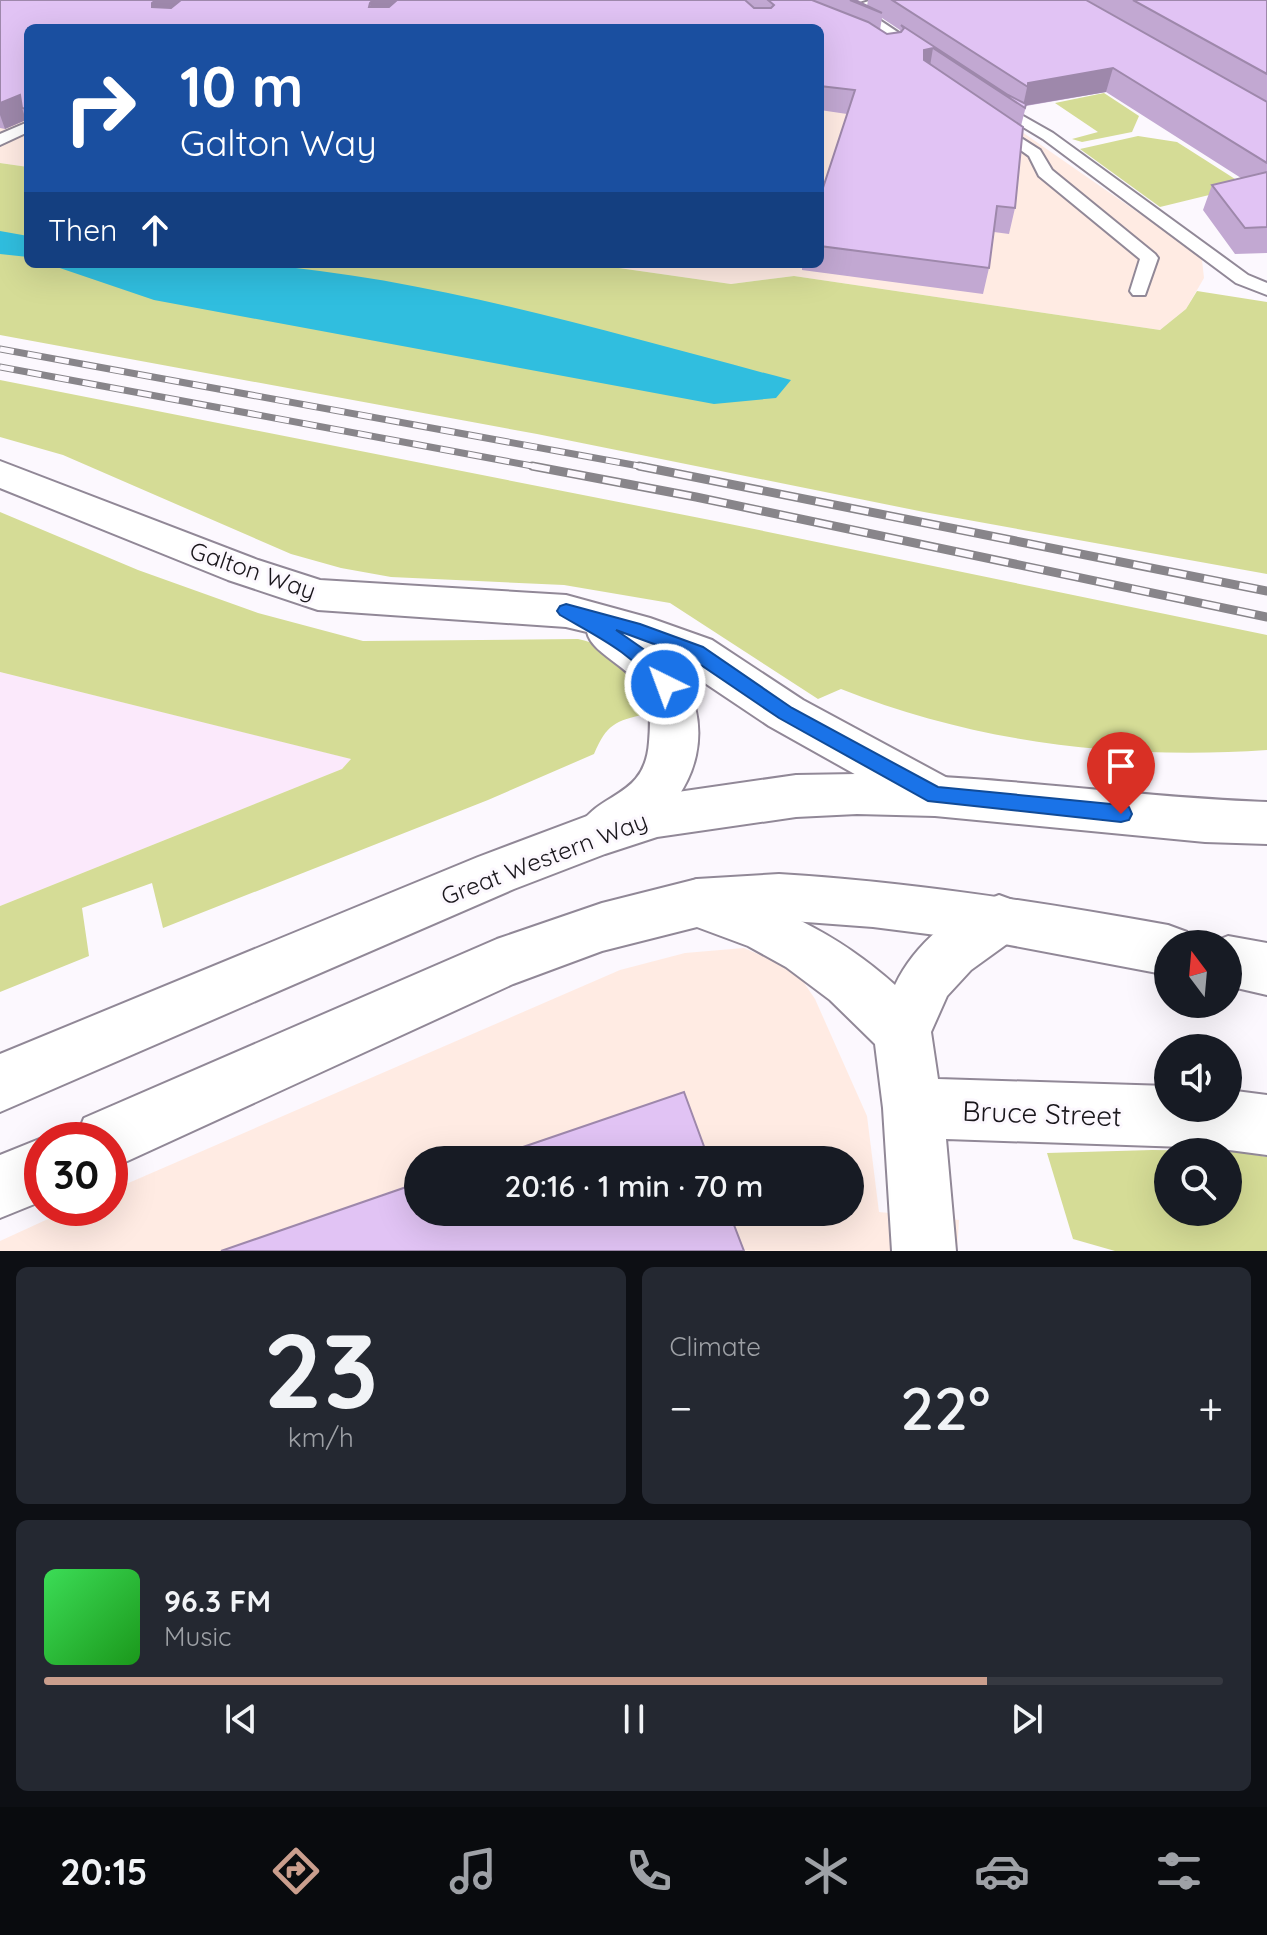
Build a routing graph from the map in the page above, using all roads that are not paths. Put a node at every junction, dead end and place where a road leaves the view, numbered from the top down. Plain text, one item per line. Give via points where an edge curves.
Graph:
1 (887, 0) edge
2 (871, 39) edge
3 (908, 64) edge
4 (935, 64) edge
5 (984, 97) edge
6 (980, 116) edge
7 (24, 128) edge
8 (0, 140) edge
9 (1267, 290) edge
10 (1139, 291) dead end
11 (0, 474) edge
12 (566, 611) junction
13 (935, 795) junction
14 (1267, 823) edge
15 (595, 835) junction
16 (697, 903) junction
17 (999, 919) junction
18 (1154, 947) edge
19 (1242, 964) edge
20 (1267, 969) edge
21 (902, 1032) junction
22 (0, 1083) edge
23 (913, 1108) junction
24 (1267, 1125) edge
25 (128, 1130) edge
26 (24, 1177) edge
27 (0, 1187) edge
28 (924, 1251) edge

1 - 4 lane via 839,9 873,22
2 - 3 lane
5 - 9 lane via 1048,136 1242,279
6 - 10 lane via 1035,153 1045,173 1149,258
7 - 8 lane
11 - 12 street, Galton Way via 318,595
12 - 13 street, Galton Way via 696,652 786,713
12 - 15 street, Galton Way via 652,665 673,708 673,750 665,781 635,811
13 - 14 street, Great Western Way
13 - 15 street, Great Western Way via 796,796 657,816
15 - 22 street, Great Western Way
16 - 17 street via 779,897
16 - 21 street via 806,950
16 - 25 street via 588,931 497,964
17 - 18 street
17 - 21 street via 952,952 927,978
19 - 20 street
21 - 23 street
23 - 24 street, Bruce Street via 1214,1118
23 - 28 street
26 - 27 street

